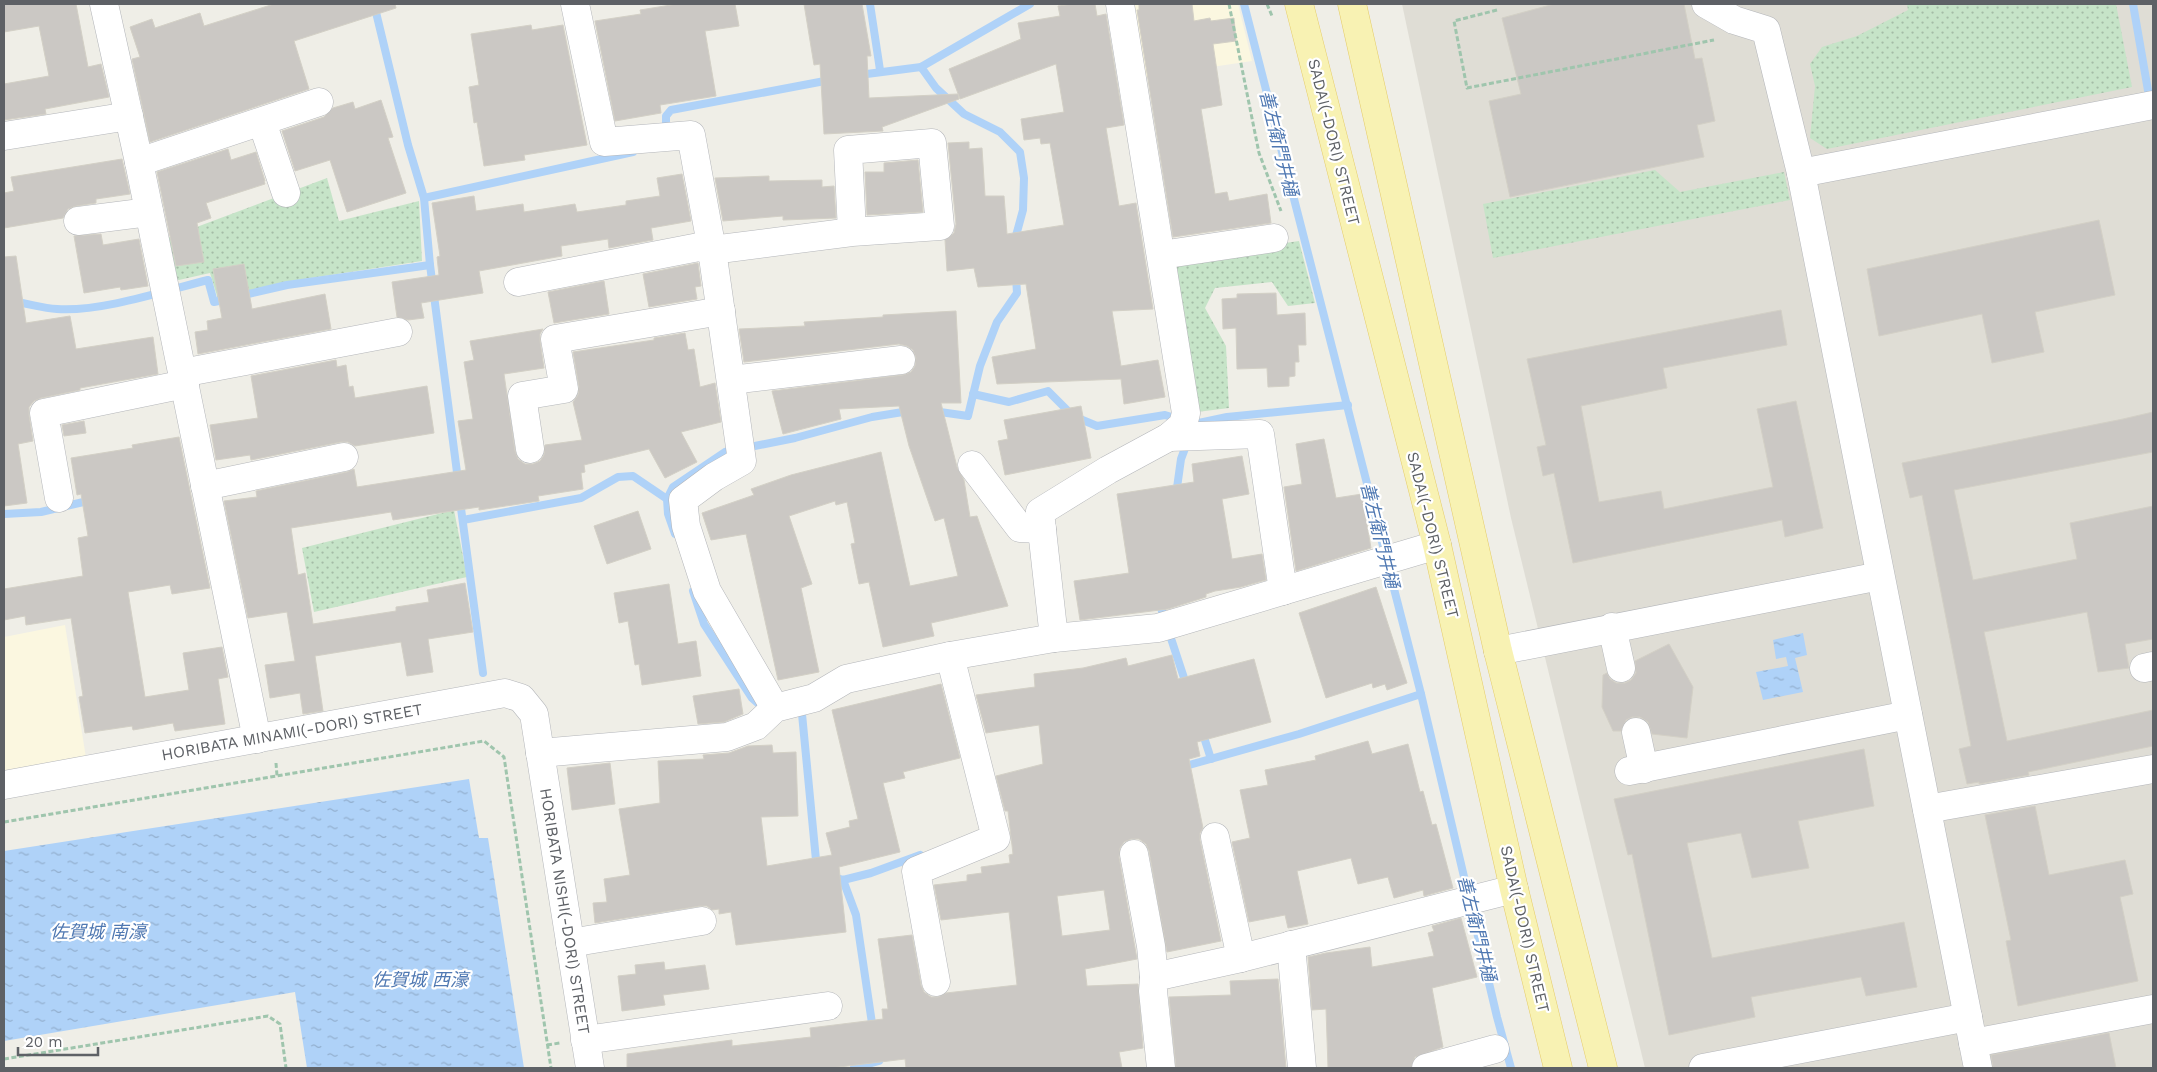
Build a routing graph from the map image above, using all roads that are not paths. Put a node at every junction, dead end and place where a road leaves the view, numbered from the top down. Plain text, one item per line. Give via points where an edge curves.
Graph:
1 (575, 4) edge
2 (1120, 4) edge
3 (1299, 4) edge
4 (1352, 4) edge
5 (1706, 4) edge
6 (112, 6) edge
7 (320, 102) dead end
8 (2153, 105) edge
9 (129, 116) junction
10 (262, 122) junction
11 (4, 136) edge
12 (139, 162) junction
13 (1801, 173) junction
14 (286, 193) dead end
15 (149, 212) junction
16 (78, 221) dead end
17 (852, 232) dead end
18 (1274, 238) road end
19 (712, 250) junction
20 (1161, 255) junction
21 (518, 282) dead end
22 (721, 311) junction
23 (398, 332) dead end
24 (901, 360) dead end
25 (183, 379) junction
26 (731, 380) junction
27 (1183, 429) junction
28 (530, 449) dead end
29 (344, 457) dead end
30 (972, 465) dead end
31 (205, 486) junction
32 (59, 498) dead end
33 (1042, 528) junction
34 (1437, 545) junction
35 (1880, 576) junction
36 (1283, 591) junction
37 (1612, 627) junction
38 (1054, 638) junction
39 (1498, 651) junction
40 (950, 656) junction
41 (1621, 668) dead end
42 (775, 708) junction
43 (1908, 715) junction
44 (1636, 732) dead end
45 (257, 739) junction
46 (540, 753) junction
47 (2153, 769) edge
48 (4, 786) edge
49 (1927, 809) junction
50 (1215, 837) dead end
51 (1134, 854) dead end
52 (1514, 889) junction
53 (702, 921) dead end
54 (570, 943) junction
55 (1291, 945) junction
56 (1241, 958) junction
57 (1154, 977) junction
58 (936, 982) dead end
59 (828, 1006) dead end
60 (2153, 1009) edge
61 (586, 1040) junction
62 (1973, 1043) edge
63 (1495, 1049) dead end
64 (590, 1068) edge
65 (1161, 1068) edge
66 (1302, 1068) edge
67 (1426, 1068) edge
68 (1558, 1068) edge
69 (1603, 1068) edge
70 (1703, 1068) edge

1 - 19 street via 604,142 691,135
2 - 20 street
3 - 34 main road, SADAI(-DORI) STREET
4 - 39 main road
5 - 13 street via 1734,20 1766,30
6 - 9 street
7 - 10 street
8 - 13 street
9 - 11 street
9 - 12 street
10 - 12 street
10 - 14 street
12 - 15 street
13 - 35 street
15 - 16 street
15 - 25 street
17 - 19 street
18 - 20 street
19 - 21 street via 699,247
19 - 22 street
20 - 27 street
22 - 26 street
22 - 28 street via 555,339 564,390 522,396
23 - 25 street
24 - 26 street
25 - 31 street
25 - 32 street via 44,413
26 - 42 street via 742,461 683,500 686,526 707,591
27 - 33 street via 1040,512
27 - 36 street via 1260,434
29 - 31 street
30 - 33 street via 1020,528
31 - 45 street
33 - 38 street
34 - 36 street
34 - 52 main road, SADAI(-DORI) STREET
35 - 37 street
35 - 43 street
36 - 38 street via 1167,625
37 - 39 street
37 - 41 street
38 - 40 street
39 - 69 main road
40 - 42 street via 846,679 814,698
40 - 58 street via 996,838 916,871
42 - 46 street via 756,726 727,737
43 - 44 street via 1637,770
43 - 49 street
45 - 46 street, HORIBATA MINAMI(-DORI) STREET via 505,693 521,698 534,714
45 - 48 street, HORIBATA MINAMI(-DORI) STREET
46 - 54 street, HORIBATA NISHI(-DORI) STREET
47 - 49 street
49 - 62 street
50 - 56 street
51 - 57 street via 1152,946
52 - 55 street
52 - 68 main road, SADAI(-DORI) STREET
53 - 54 street
54 - 61 street, HORIBATA NISHI(-DORI) STREET
55 - 56 street
55 - 66 street
56 - 57 street
57 - 65 street
59 - 61 street
60 - 62 street
61 - 64 street, HORIBATA NISHI(-DORI) STREET
62 - 70 street
63 - 67 street

